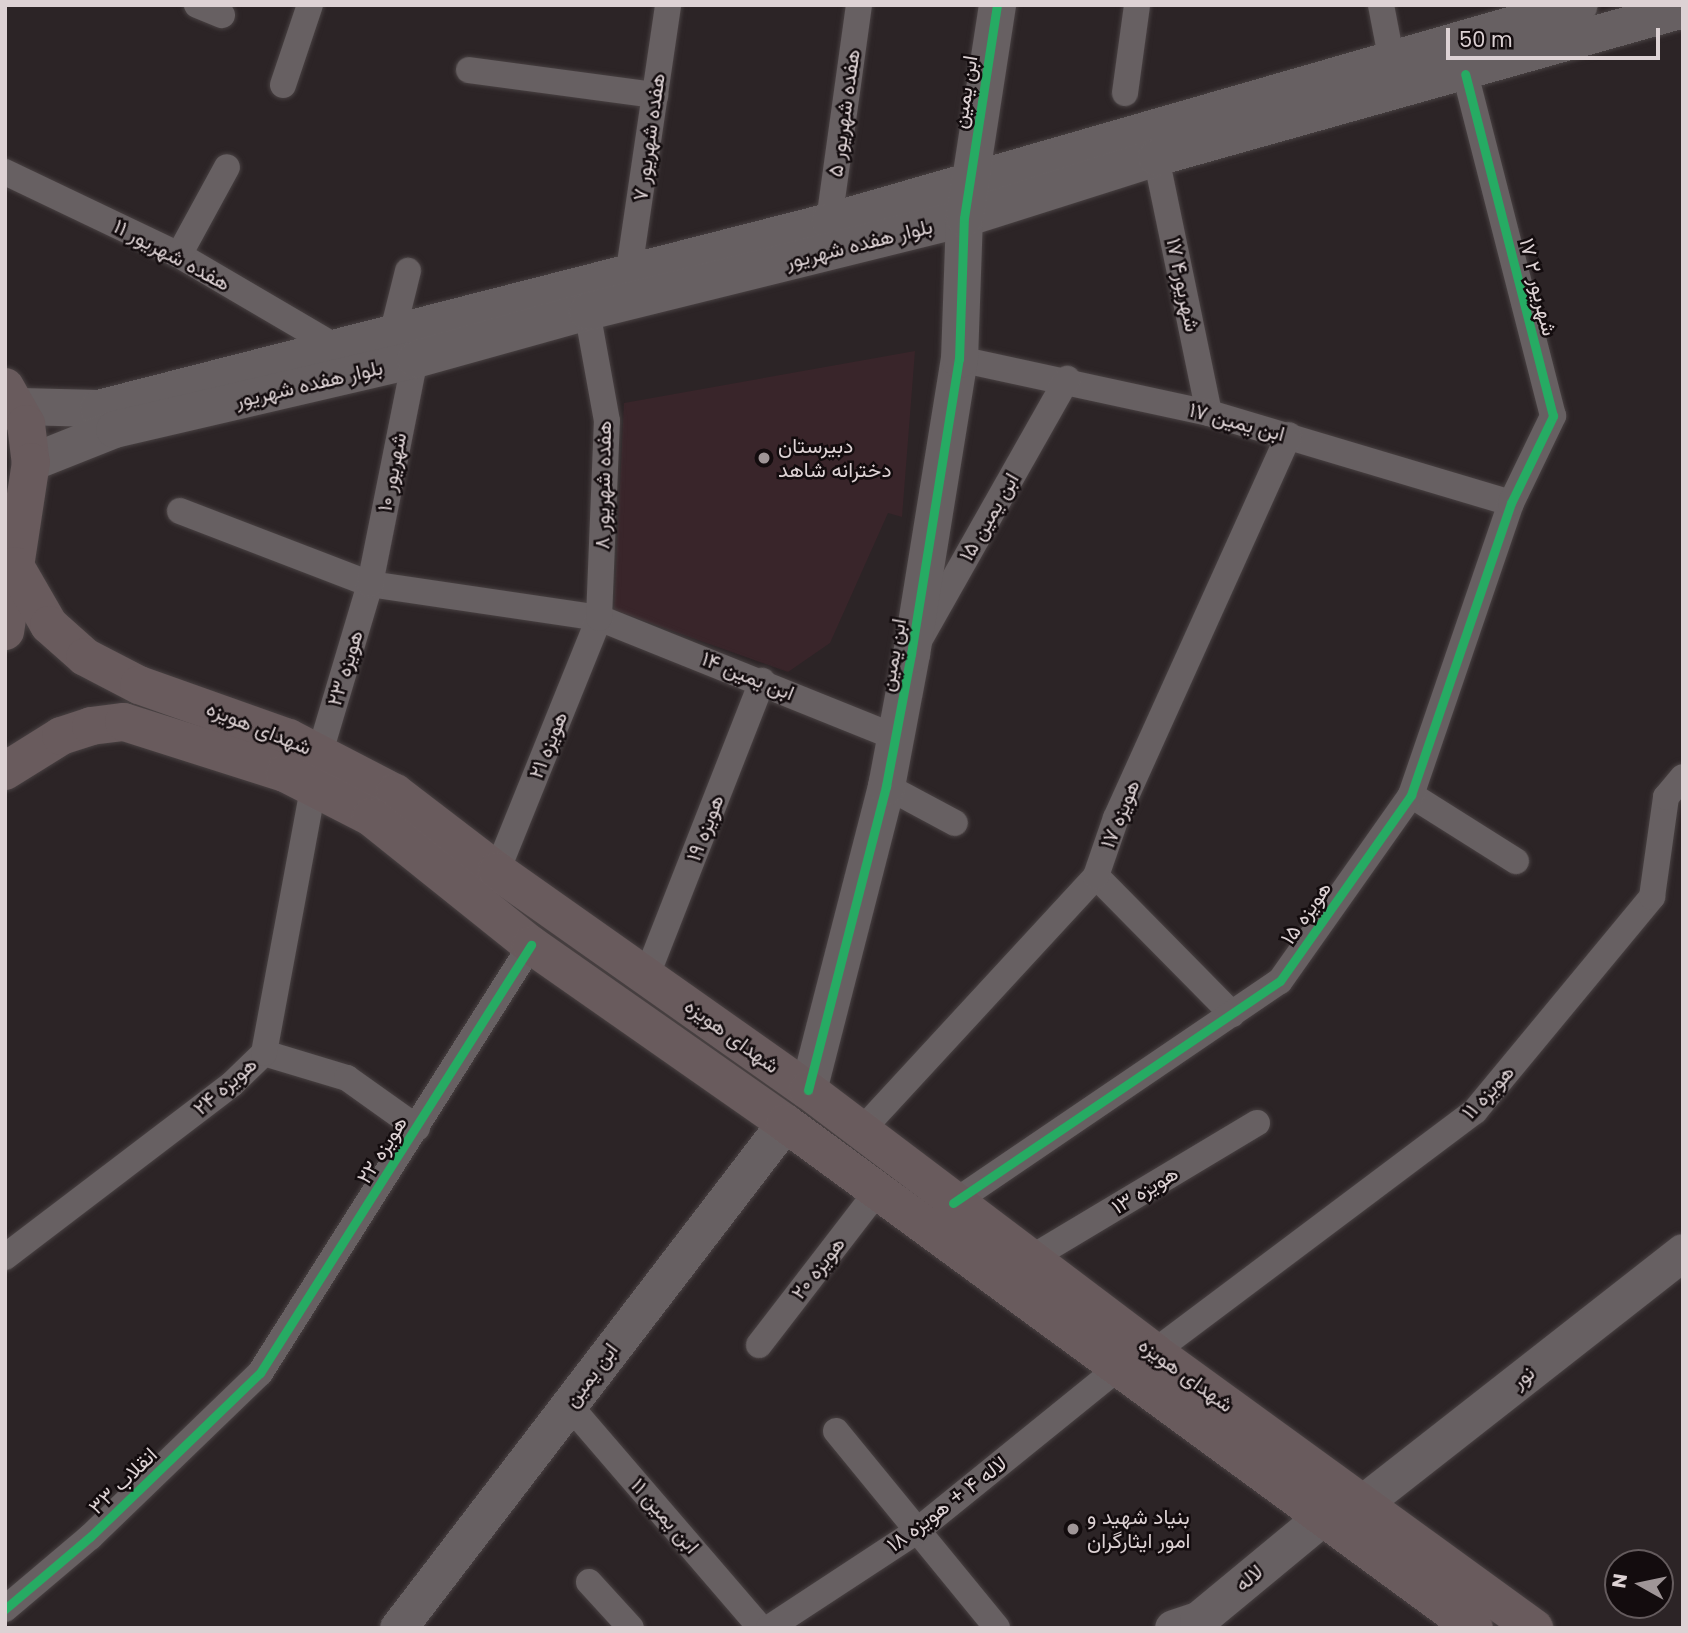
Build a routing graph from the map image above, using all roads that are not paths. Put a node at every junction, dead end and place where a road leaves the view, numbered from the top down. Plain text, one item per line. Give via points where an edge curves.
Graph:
1 (197, 5) edge
2 (310, 5) edge
3 (668, 5) edge
4 (859, 5) edge
5 (997, 5) edge
6 (1137, 5) edge
7 (1381, 5) edge
8 (1579, 5) edge
9 (1683, 9) edge
10 (222, 15) dead end
11 (1391, 57) junction
12 (469, 70) dead end
13 (1465, 74) junction
14 (283, 85) dead end
15 (1125, 93) dead end
16 (655, 95) junction
17 (1156, 157) junction
18 (228, 167) dead end
19 (5, 172) edge
20 (966, 201) junction
21 (830, 221) junction
22 (179, 255) junction
23 (629, 270) junction
24 (408, 271) dead end
25 (587, 311) junction
26 (393, 331) junction
27 (334, 346) junction
28 (415, 359) junction
29 (959, 359) junction
30 (1067, 379) junction
31 (12, 396) edge
32 (1209, 413) junction
33 (1289, 435) junction
34 (31, 462) junction
35 (1511, 503) junction
36 (180, 510) dead end
37 (15, 566) junction
38 (370, 584) junction
39 (599, 618) junction
40 (5, 631) edge
41 (911, 654) junction
42 (762, 681) junction
43 (895, 737) junction
44 (316, 770) junction
45 (5, 771) edge
46 (1683, 777) edge
47 (886, 786) junction
48 (1410, 794) junction
49 (956, 823) dead end
50 (1516, 861) dead end
51 (497, 871) junction
52 (1096, 876) junction
53 (531, 944) junction
54 (647, 975) junction
55 (1232, 1014) junction
56 (264, 1053) junction
57 (807, 1090) junction
58 (785, 1123) junction
59 (1257, 1123) dead end
60 (417, 1128) junction
61 (860, 1132) junction
62 (877, 1192) junction
63 (953, 1203) junction
64 (1683, 1252) edge
65 (5, 1257) edge
66 (1033, 1257) junction
67 (759, 1345) dead end
68 (1154, 1352) junction
69 (1117, 1369) junction
70 (260, 1373) joint
71 (569, 1405) junction
72 (836, 1431) dead end
73 (1364, 1502) junction
74 (1320, 1519) junction
75 (918, 1530) junction
76 (589, 1581) dead end
77 (5, 1609) edge
78 (1189, 1625) edge
79 (398, 1628) edge
80 (631, 1628) edge
81 (761, 1628) edge
82 (769, 1628) edge
83 (997, 1628) edge
84 (1474, 1628) edge
85 (1534, 1628) edge

1 - 10 street
2 - 14 street
3 - 16 street, هفده شهریور ۷
4 - 21 street, هفده شهریور ۵
5 - 20 main road, ابن یمین
6 - 15 street
7 - 11 street
8 - 11 main road, بلوار هفده شهریور
9 - 13 main road, بلوار هفده شهریور
11 - 20 main road, بلوار هفده شهریور
12 - 16 street
13 - 17 main road, بلوار هفده شهریور
13 - 35 street, ۱۷ شهریور ۲ via 1553,416
16 - 23 street, هفده شهریور ۷
17 - 20 main road, بلوار هفده شهریور
17 - 32 street, ۱۷ شهریور۴
18 - 22 street
19 - 22 street, هفده شهریور ۱۱
20 - 21 main road, بلوار هفده شهریور
20 - 25 main road, بلوار هفده شهریور
20 - 29 main road, ابن یمین
21 - 23 main road, بلوار هفده شهریور
22 - 27 street, هفده شهریور ۱۱
23 - 26 main road, بلوار هفده شهریور
24 - 26 street
25 - 28 main road, بلوار هفده شهریور
25 - 39 street, هفده شهریور ۸ via 607,421
26 - 27 main road, بلوار هفده شهریور
27 - 31 main road, بلوار هفده شهریور via 98,408
28 - 34 main road, بلوار هفده شهریور via 114,429
28 - 38 street, شهریور ۱۰
29 - 30 street, ابن یمین ۱۷
29 - 41 main road, ابن یمین
30 - 32 street, ابن یمین ۱۷
30 - 41 street, ابن یمین ۱۵
31 - 34 main road via 31,443
32 - 33 street, ابن یمین ۱۷
33 - 35 street, ابن یمین ۱۷
33 - 52 street, هویزه ۱۷ via 1116,818
34 - 37 main road
35 - 48 street, هویزه ۱۵
36 - 38 street, ابن یمین ۱۴
37 - 40 main road
37 - 44 main road, شهدای هویزه via 49,625 85,657 139,685 208,706
38 - 39 street, ابن یمین ۱۴
38 - 44 street, هویزه ۲۳
39 - 42 street, ابن یمین ۱۴
39 - 51 street, هویزه ۲۱
41 - 43 main road, ابن یمین
42 - 43 street, ابن یمین ۱۴
42 - 54 street, هویزه ۱۹
43 - 47 main road, ابن یمین
44 - 45 main road, شهدای هویزه via 285,773 124,722 61,736
44 - 51 main road, شهدای هویزه via 396,793
44 - 53 main road, شهدای هویزه
44 - 56 street, هویزه ۲۴
46 - 68 street, هویزه ۱۱ via 1666,797 1652,897 1475,1111
47 - 49 street
47 - 57 main road, ابن یمین
48 - 50 street
48 - 55 street, هویزه ۱۵ via 1280,981
51 - 54 main road, شهدای هویزه
52 - 55 street
52 - 61 street, هویزه ۱۷
53 - 58 main road, شهدای هویزه
53 - 60 street, هویزه ۲۲
54 - 57 main road, شهدای هویزه
55 - 63 street, هویزه ۱۵
56 - 60 street via 347,1078
56 - 65 street, هویزه ۲۴ via 231,1085
57 - 61 main road, شهدای هویزه
58 - 62 main road, شهدای هویزه
58 - 71 main road, ابن یمین
59 - 66 street, هویزه ۱۳
60 - 70 street, هویزه ۲۲
61 - 63 main road, شهدای هویزه
62 - 67 street, هویزه ۲۰
62 - 69 main road, شهدای هویزه
63 - 66 main road, شهدای هویزه
64 - 73 main road, نور
66 - 68 main road, شهدای هویزه
68 - 73 main road, شهدای هویزه
69 - 74 main road, شهدای هویزه
69 - 75 street, لاله ۴ + هویزه ۱۸
70 - 77 street, انقلاب ۳۳ via 90,1537
71 - 79 main road, ابن یمین
71 - 81 street, ابن یمین ۱۱
72 - 75 street
73 - 85 main road, شهدای هویزه
74 - 78 main road, لاله
74 - 84 main road, شهدای هویزه
75 - 82 street, لاله ۴ + هویزه ۱۸
75 - 83 street
76 - 80 street

